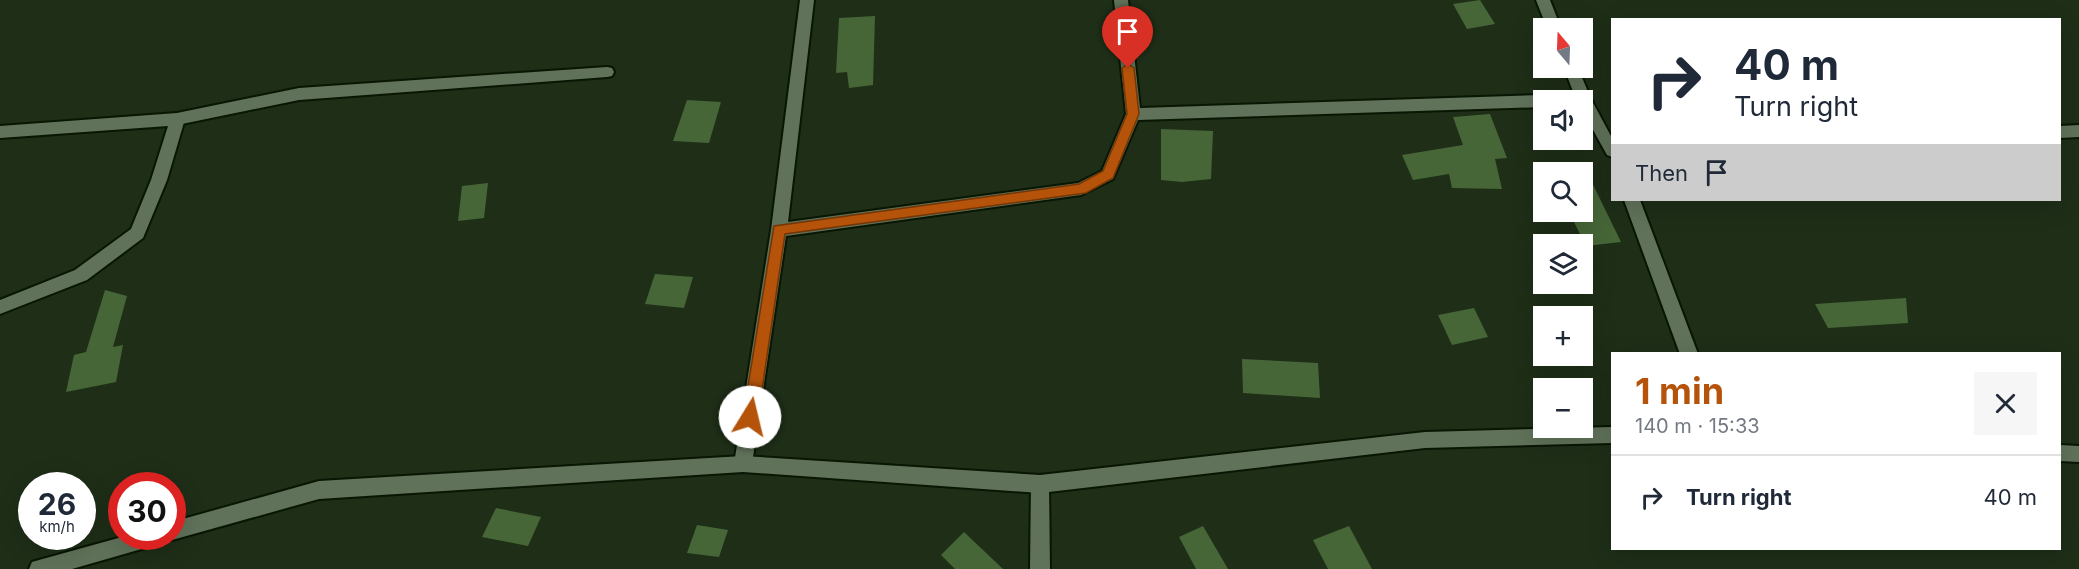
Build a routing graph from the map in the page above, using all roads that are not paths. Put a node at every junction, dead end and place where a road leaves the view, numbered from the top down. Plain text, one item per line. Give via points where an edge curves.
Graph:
1 (807, 0) edge
2 (1121, 0) edge
3 (1543, 0) edge
4 (1550, 18) edge
5 (607, 72) dead end
6 (1533, 101) edge
7 (1133, 114) junction
8 (1593, 116) edge
9 (177, 118) junction
10 (2079, 131) edge
11 (0, 132) edge
12 (2061, 132) edge
13 (1611, 149) edge
14 (1632, 201) edge
15 (779, 230) junction
16 (0, 307) edge
17 (1688, 352) edge
18 (1611, 435) edge
19 (2061, 453) edge
20 (2079, 454) edge
21 (743, 464) junction
22 (1040, 484) junction
23 (186, 527) edge
24 (108, 549) edge
25 (39, 569) edge
26 (1040, 569) edge

1 - 15 street
2 - 7 street
3 - 4 street
5 - 9 street via 299,94
6 - 7 street
7 - 15 street via 1108,175 1081,189
8 - 13 street
9 - 11 street
9 - 16 street via 159,180 137,233 81,275
10 - 12 street
14 - 17 street
15 - 21 street
18 - 22 street via 1425,440
19 - 20 street
21 - 22 street
21 - 23 street via 319,490
22 - 26 street
24 - 25 street

